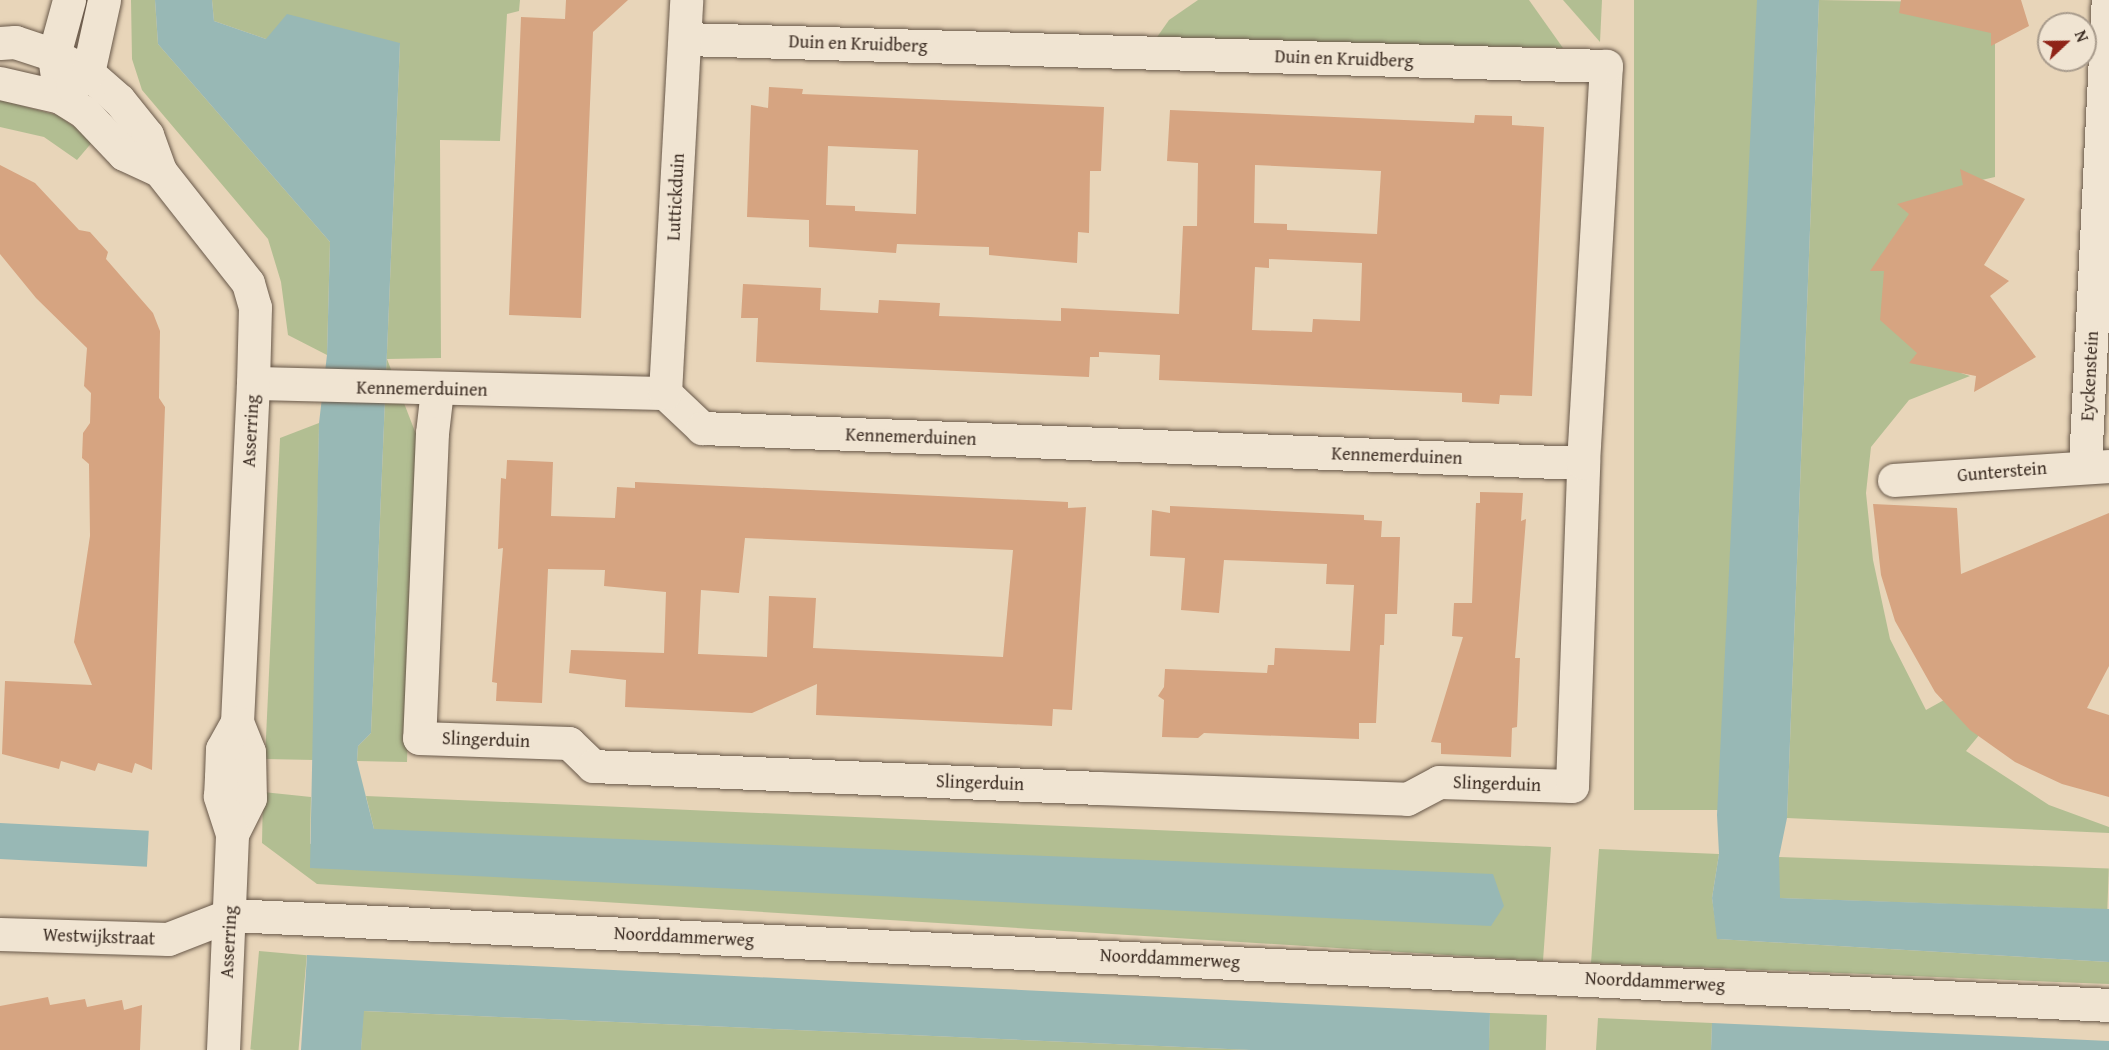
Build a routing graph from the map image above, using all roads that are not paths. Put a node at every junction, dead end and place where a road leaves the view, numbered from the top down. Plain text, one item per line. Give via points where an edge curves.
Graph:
1 (69, 0) edge
2 (104, 0) edge
3 (686, 0) edge
4 (2108, 0) edge
5 (685, 39) junction
6 (0, 43) edge
7 (54, 55) junction
8 (88, 73) junction
9 (0, 82) edge
10 (60, 97) junction
11 (160, 171) junction
12 (253, 384) junction
13 (437, 390) junction
14 (665, 393) junction
15 (1583, 463) junction
16 (2097, 465) edge
17 (1894, 480) dead end
18 (230, 915) junction
19 (0, 934) edge
20 (2109, 1005) edge
21 (223, 1050) edge

1 - 7 street
2 - 8 street
3 - 5 street, Luttickduin
4 - 16 street, Eyckenstein
5 - 14 street, Luttickduin
5 - 15 street, Duin en Kruidberg via 1606,66
6 - 7 street, Asserring via 23,44
7 - 8 street, Asserring
7 - 10 street
8 - 10 street
8 - 11 street, Asserring via 136,120
9 - 10 street, Asserring
10 - 11 street, Asserring via 84,112 124,154
11 - 12 street, Asserring via 248,283 255,307
12 - 13 street, Kennemerduinen
12 - 18 street, Asserring via 237,722 249,752 250,798 232,834
13 - 14 street, Kennemerduinen
13 - 15 street, Slingerduin via 419,738 569,743 592,766 1407,799 1439,782 1572,786
14 - 15 street, Kennemerduinen via 702,428
16 - 17 street, Gunterstein
18 - 19 street, Westwijkstraat via 168,939
18 - 20 street, Noorddammerweg
18 - 21 street, Asserring

